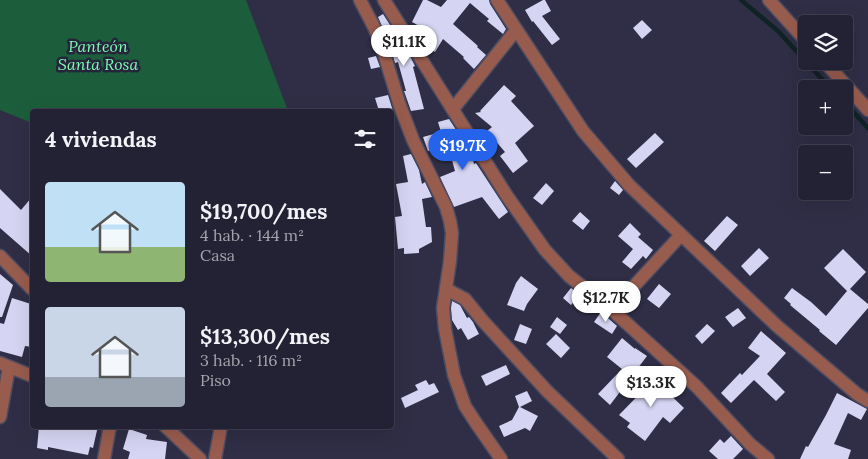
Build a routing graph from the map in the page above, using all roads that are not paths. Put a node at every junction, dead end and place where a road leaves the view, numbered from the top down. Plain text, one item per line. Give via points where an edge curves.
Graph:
1 (360, 0) edge
2 (384, 0) edge
3 (497, 0) edge
4 (769, 0) edge
5 (516, 30) junction
6 (798, 32) edge
7 (832, 70) edge
8 (453, 109) junction
9 (868, 110) edge
10 (681, 235) junction
11 (0, 256) edge
12 (30, 287) edge
13 (446, 289) junction
14 (612, 310) junction
15 (4, 365) edge
16 (30, 375) edge
17 (868, 401) edge
18 (0, 417) edge
19 (109, 429) edge
20 (166, 429) edge
21 (220, 429) edge
22 (104, 459) edge
23 (200, 459) edge
24 (215, 459) edge
25 (501, 459) edge
26 (618, 459) edge
27 (768, 459) edge

1 - 13 street via 382,48 413,140 450,220 452,233
2 - 8 street
3 - 5 street
4 - 6 street
5 - 8 street
5 - 10 street via 583,131 629,185
7 - 9 street
8 - 14 street via 545,250 569,276
10 - 14 street
10 - 17 street via 777,326
11 - 12 street
13 - 25 street via 445,329 454,375 465,406
13 - 26 street via 465,299 547,391
14 - 27 street via 698,387
15 - 16 street
15 - 18 street
19 - 22 street
20 - 23 street
21 - 24 street

